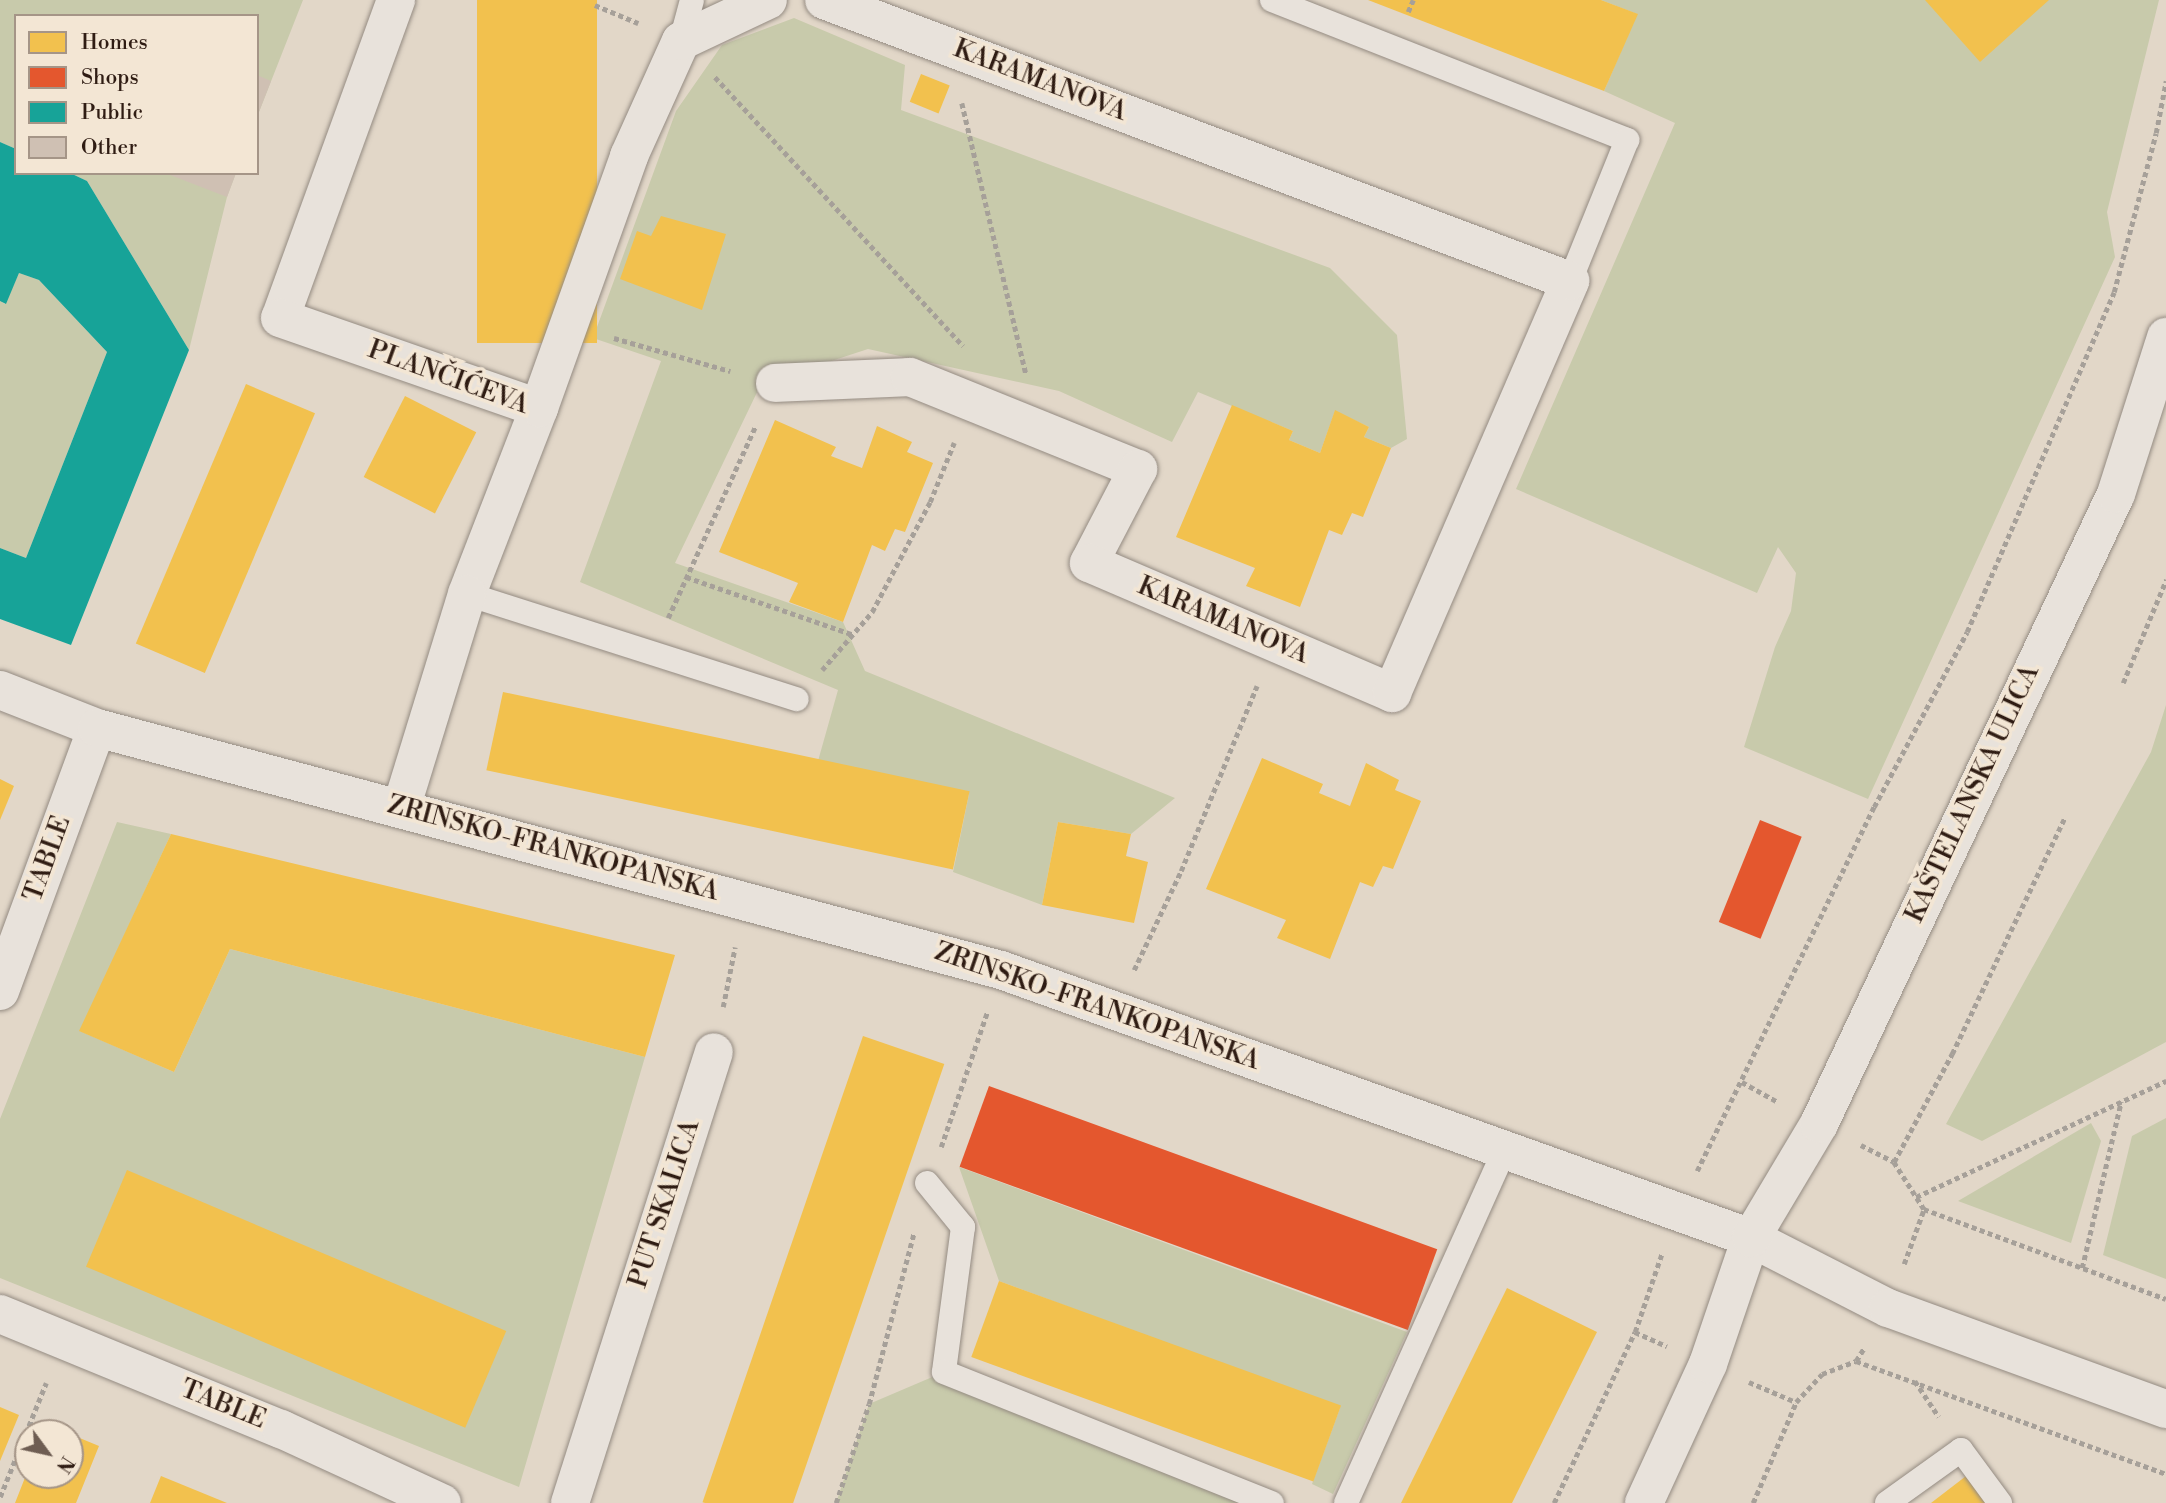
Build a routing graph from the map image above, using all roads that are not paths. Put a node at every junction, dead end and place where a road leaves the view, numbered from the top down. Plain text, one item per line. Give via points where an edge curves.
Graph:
1 (396, 0) edge
2 (692, 0) edge
3 (768, 0) edge
4 (824, 0) edge
5 (1272, 0) edge
6 (681, 41) junction
7 (1570, 281) junction
8 (2166, 337) edge
9 (775, 383) road end
10 (539, 408) junction
11 (467, 594) junction
12 (0, 690) edge
13 (797, 699) road end
14 (97, 727) junction
15 (401, 809) junction
16 (0, 991) edge
17 (714, 1052) road end
18 (1504, 1149) junction
19 (927, 1183) road end
20 (1751, 1238) junction
21 (0, 1314) edge
22 (2166, 1409) edge
23 (443, 1503) edge
24 (570, 1503) edge
25 (1272, 1503) edge
26 (1346, 1503) edge
27 (1644, 1503) edge
28 (1887, 1503) edge
29 (2000, 1503) edge

1 - 10 street, PLANČIĆEVA via 280,318
2 - 6 lane
3 - 6 street
4 - 7 street, KARAMANOVA
5 - 7 lane, KARAMANOVA via 1627,140
6 - 10 street via 629,156
7 - 9 street, KARAMANOVA via 1392,693 1088,563 1138,469 910,377
8 - 20 street, KAŠTELANSKA ULICA via 2116,494 1819,1124
10 - 11 street, PLANČIĆEVA
11 - 13 lane
11 - 15 street, PLANČIĆEVA
12 - 14 street, ZRINSKO-FRANKOPANSKA
14 - 15 street, ZRINSKO-FRANKOPANSKA
14 - 16 street, TABLE
15 - 18 street, ZRINSKO-FRANKOPANSKA via 1002,970
17 - 24 street, PUT SKALICA
18 - 20 street, ZRINSKO-FRANKOPANSKA
18 - 26 lane
19 - 25 lane via 963,1227 944,1372
20 - 22 street, ZRINSKO-FRANKOPANSKA via 1888,1308
20 - 27 street, KAŠTELANSKA ULICA via 1708,1364
21 - 23 street, TABLE via 281,1429
28 - 29 lane via 1961,1450

